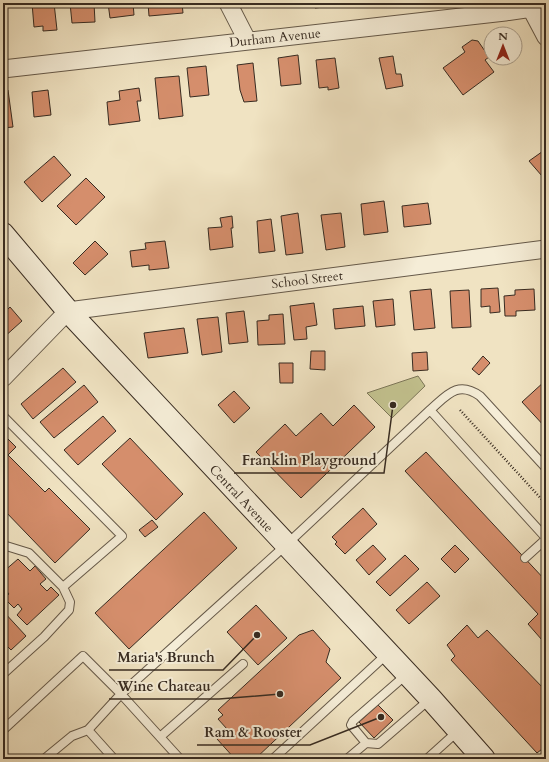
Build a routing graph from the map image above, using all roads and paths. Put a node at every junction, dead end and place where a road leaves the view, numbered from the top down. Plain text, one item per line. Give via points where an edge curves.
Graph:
1 (228, 3) edge
2 (535, 6) edge
3 (546, 37) edge
4 (247, 40) junction
5 (3, 68) edge
6 (3, 234) edge
7 (546, 249) edge
8 (68, 311) junction
9 (3, 378) edge
10 (430, 410) junction
11 (460, 410) dead end
12 (3, 416) edge
13 (546, 468) edge
14 (546, 504) edge
15 (546, 539) edge
16 (3, 544) edge
17 (286, 545) junction
18 (524, 558) dead end
19 (63, 587) junction
20 (388, 653) junction
21 (243, 664) dead end
22 (3, 674) edge
23 (407, 674) junction
24 (121, 694) junction
25 (431, 699) junction
26 (3, 730) edge
27 (88, 730) junction
28 (458, 731) junction
29 (160, 737) junction
30 (366, 743) junction
31 (44, 759) edge
32 (114, 759) edge
33 (180, 759) edge
34 (273, 759) edge
35 (347, 759) edge
36 (427, 759) edge
37 (484, 759) edge

1 - 4 street
2 - 3 street
2 - 4 street, Durham Avenue
4 - 5 street, Durham Avenue
6 - 8 street, Central Avenue
7 - 8 street, School Street
8 - 9 street
8 - 17 street, Central Avenue
10 - 13 lane via 454,391 474,391
10 - 15 lane
10 - 17 lane
11 - 14 path
12 - 19 lane via 122,536
15 - 18 lane
16 - 19 lane via 29,553
17 - 20 street, Central Avenue
17 - 24 lane
19 - 22 lane via 70,602 70,610
20 - 23 street, Central Avenue
20 - 34 lane
21 - 29 lane
23 - 25 street, Central Avenue
23 - 30 lane via 353,721 353,729
24 - 26 lane via 83,656
24 - 27 lane
24 - 29 lane
25 - 28 street, Central Avenue
25 - 30 lane via 378,744
27 - 31 lane via 72,736
27 - 32 lane
28 - 36 lane
28 - 37 street, Central Avenue
29 - 33 lane
30 - 35 lane

